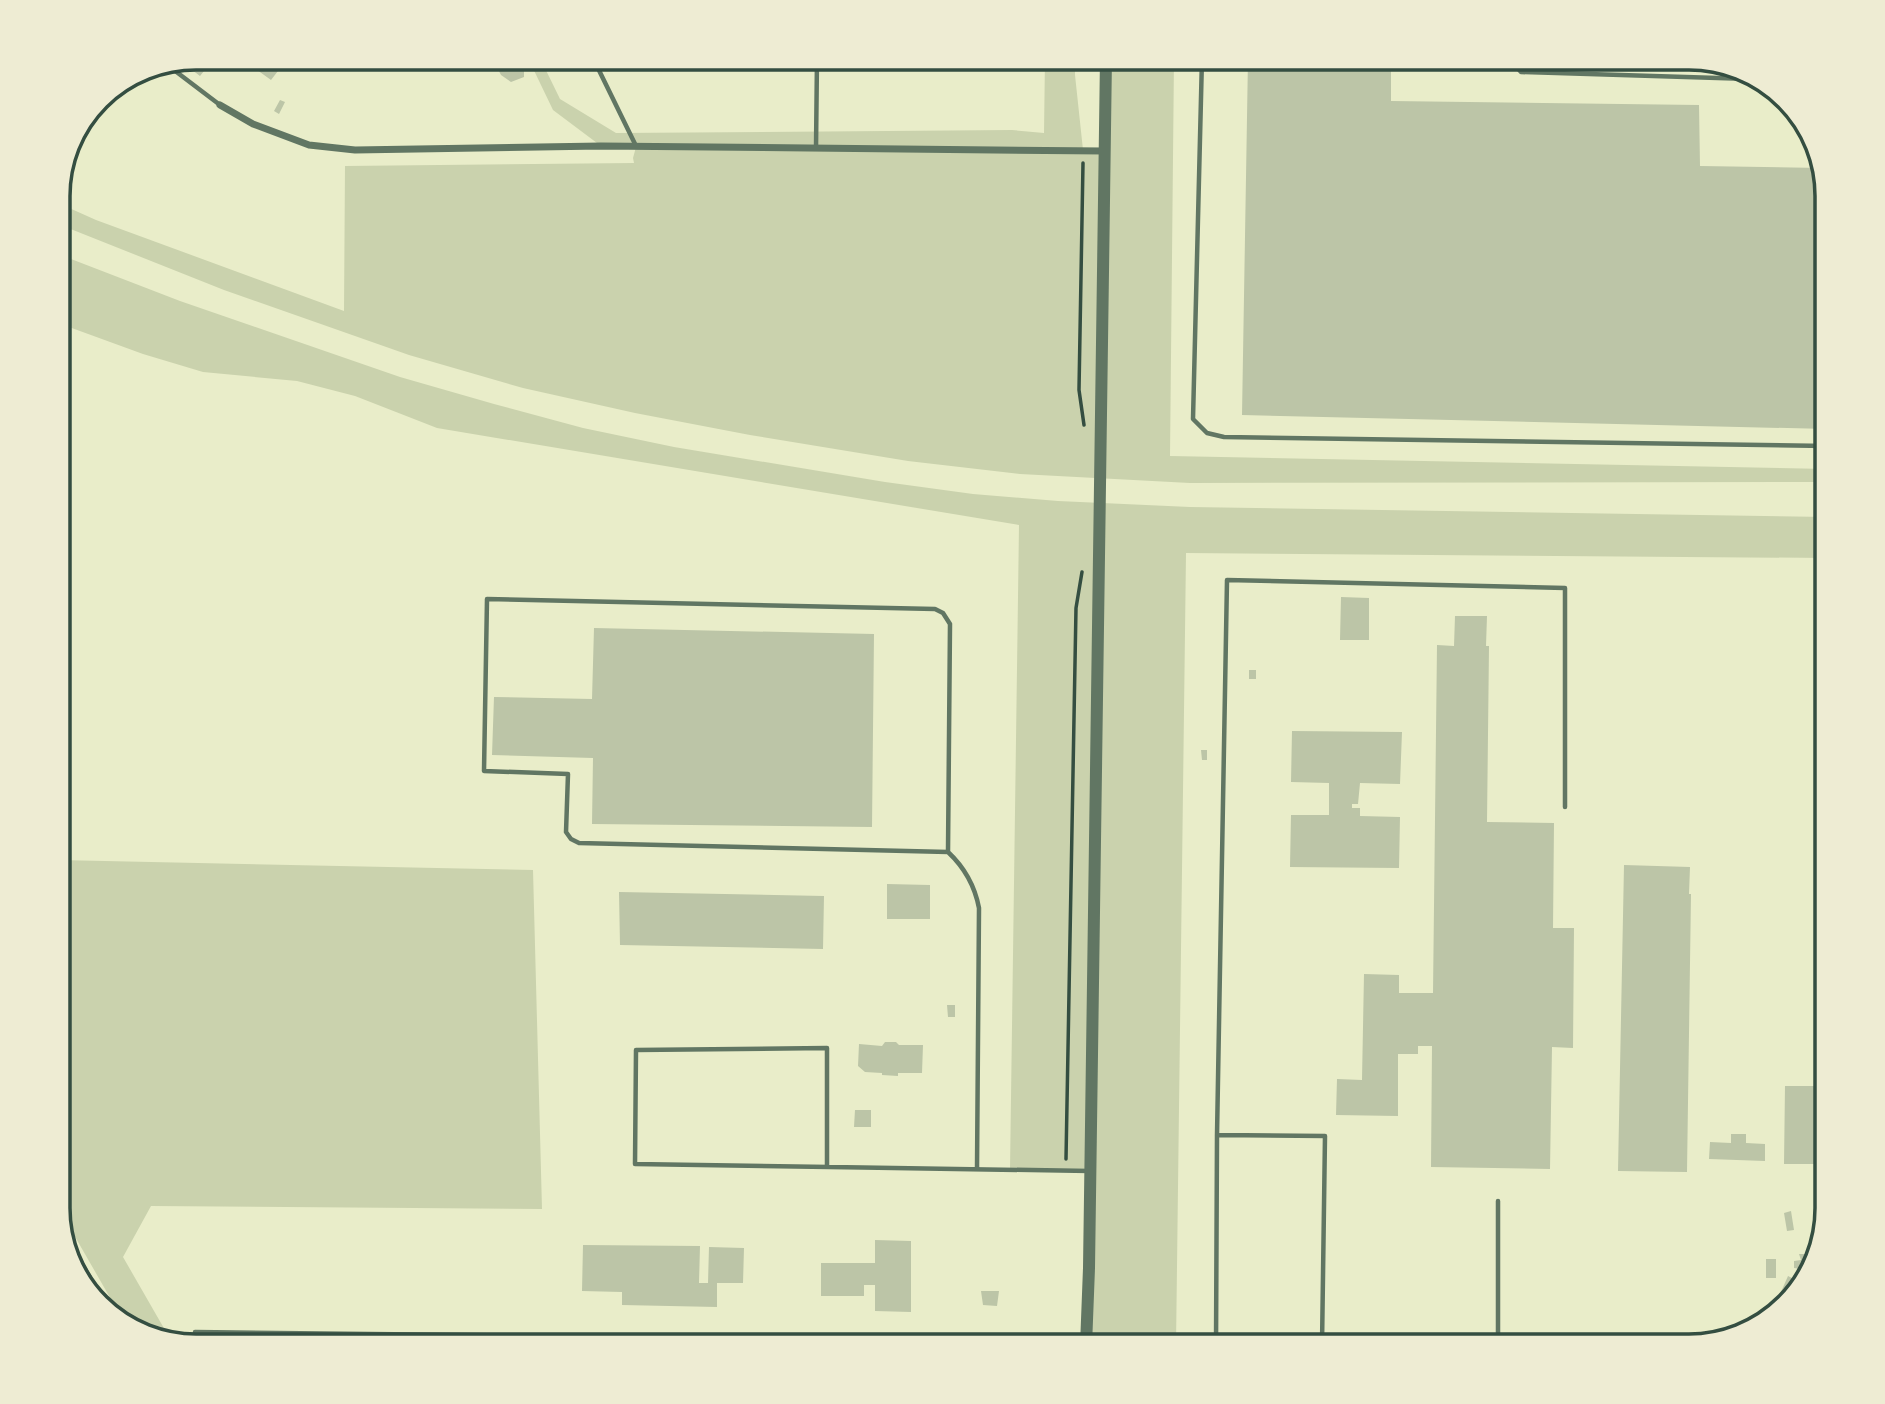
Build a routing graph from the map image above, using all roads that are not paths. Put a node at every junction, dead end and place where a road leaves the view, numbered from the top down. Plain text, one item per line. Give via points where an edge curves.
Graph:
1 (599, 70) edge
2 (817, 70) edge
3 (1106, 70) edge
4 (1202, 70) edge
5 (1519, 70) edge
6 (176, 72) edge
7 (1733, 78) edge
8 (220, 105) joint
9 (636, 146) junction
10 (816, 148) junction
11 (1104, 151) junction
12 (1815, 446) edge
13 (1565, 807) dead end
14 (948, 852) junction
15 (1217, 1135) junction
16 (827, 1167) junction
17 (977, 1169) junction
18 (1091, 1171) junction
19 (1498, 1201) dead end
20 (195, 1332) dead end
21 (373, 1334) edge
22 (1086, 1334) edge
23 (1216, 1334) edge
24 (1322, 1334) edge
25 (1498, 1334) edge

1 - 9 lane
2 - 10 lane
3 - 11 street
4 - 12 lane via 1193,419 1207,433 1238,438
5 - 7 lane
6 - 8 lane
8 - 9 street via 253,124 309,145 355,150
9 - 10 street
10 - 11 street
11 - 18 street
13 - 15 lane via 1565,587 1227,580
14 - 14 lane via 950,624 943,613 934,609 487,599 484,771 568,774 566,832 571,839 579,843
14 - 17 lane via 970,881 979,908
15 - 23 lane
15 - 24 lane via 1325,1136
16 - 16 lane via 635,1164 636,1050 827,1048
16 - 17 lane
17 - 18 lane
18 - 22 street
19 - 25 lane
20 - 21 lane

